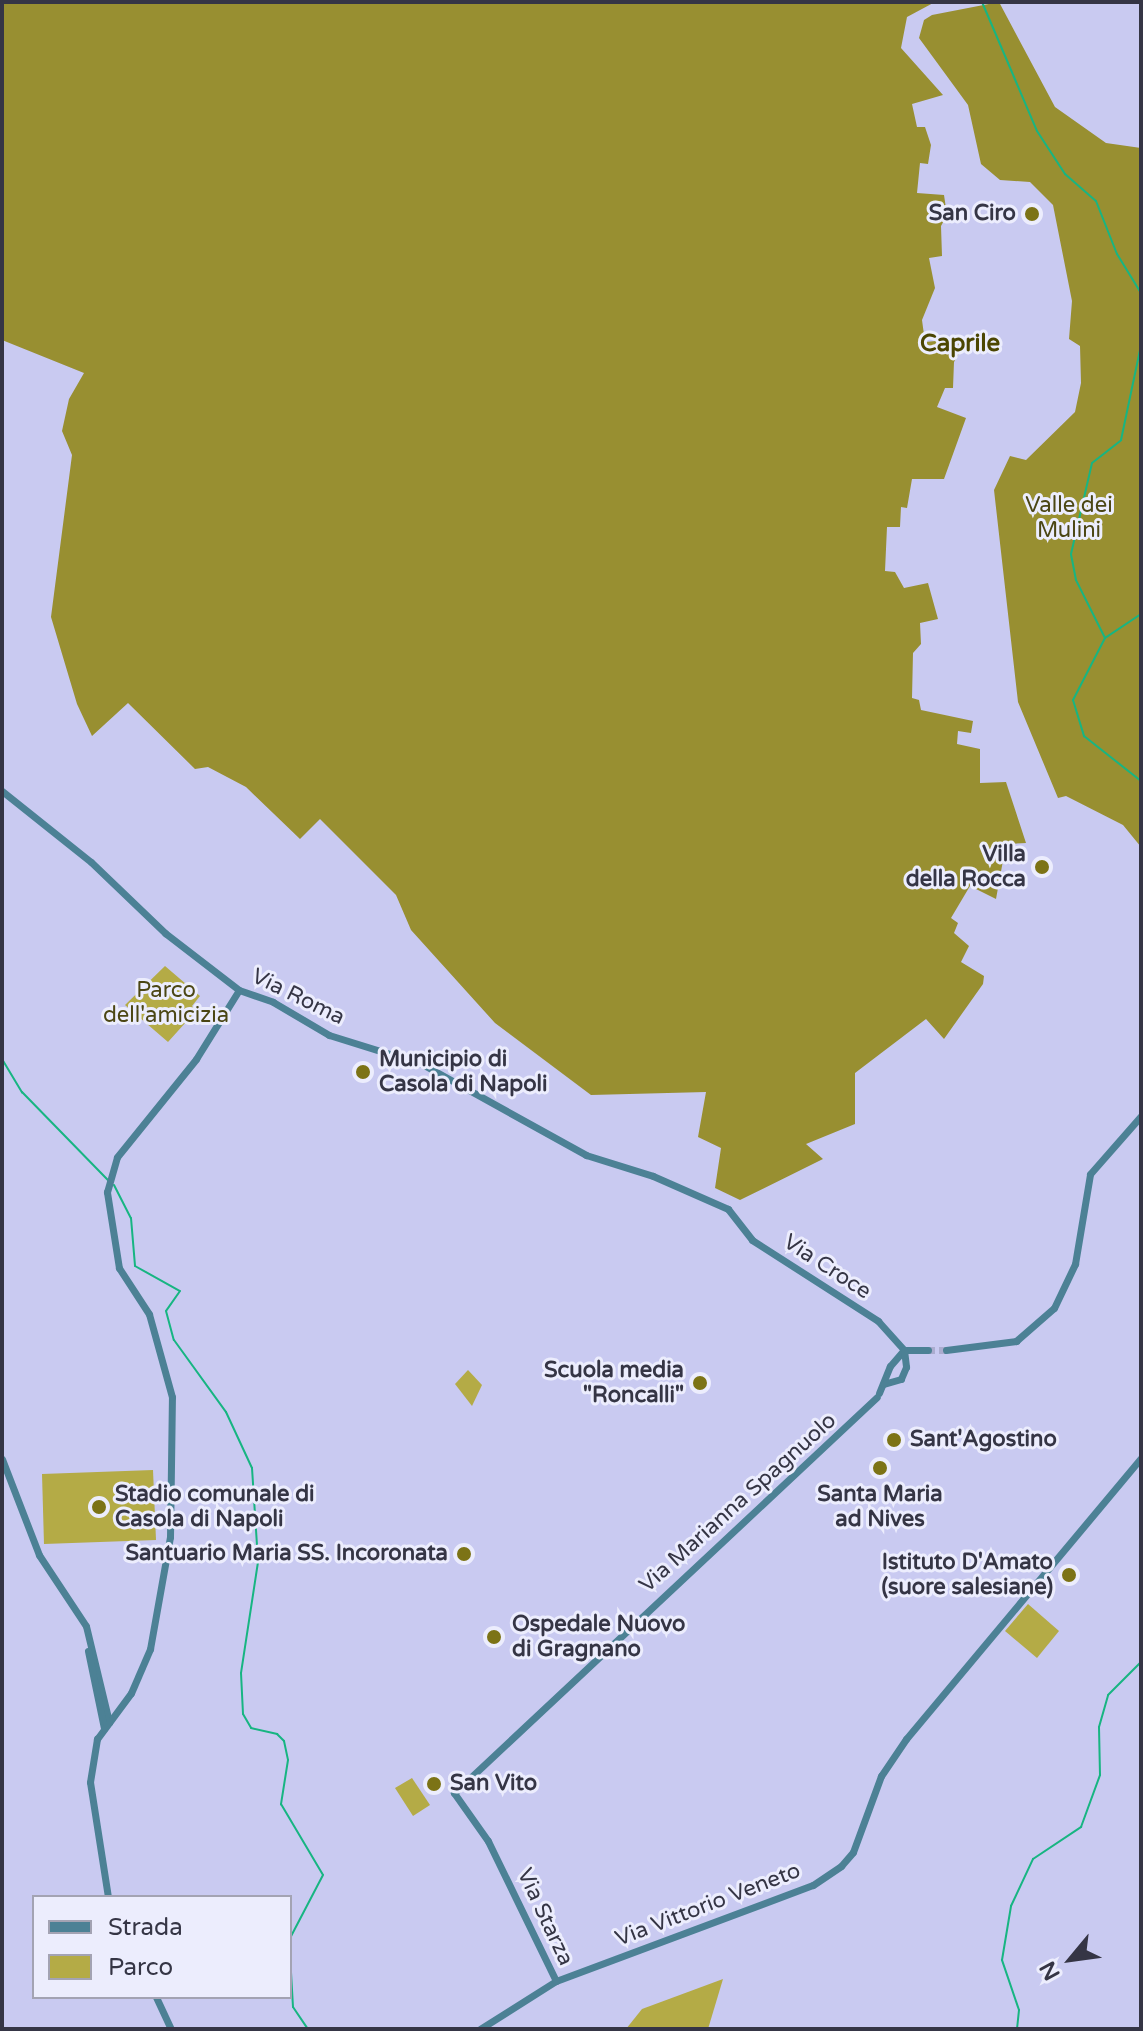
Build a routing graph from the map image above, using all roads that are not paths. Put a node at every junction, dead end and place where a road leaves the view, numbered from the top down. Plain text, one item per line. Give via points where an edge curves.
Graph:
1 (2, 791) edge
2 (239, 990) junction
3 (1141, 1116) edge
4 (735, 1212) joint
5 (904, 1350) junction
6 (928, 1350) tunnel mouth
7 (946, 1350) tunnel mouth
8 (884, 1384) junction
9 (1141, 1458) edge
10 (2, 1459) edge
11 (79, 1614) junction
12 (97, 1704) junction
13 (106, 1725) junction
14 (97, 1739) junction
15 (454, 1793) joint
16 (108, 1895) edge
17 (549, 1968) junction
18 (556, 1981) junction
19 (540, 1989) junction
20 (157, 1999) edge
21 (171, 2029) edge
22 (480, 2029) edge

1 - 2 street, Via Roma
2 - 4 street, Via Roma via 273,1002 329,1035 422,1064 586,1155 653,1176
2 - 13 street via 113,1169 107,1192 119,1268 149,1314 172,1397 170,1537 150,1649 131,1693
3 - 7 street via 1090,1174 1075,1264 1054,1308 1016,1341
4 - 5 street, Via Croce via 752,1240 878,1321
5 - 6 street
5 - 8 street
5 - 8 street via 901,1379
8 - 15 street, Via Marianna Spagnuolo via 876,1398
9 - 18 street, Via Vittorio Veneto via 906,1739 881,1776 853,1852 841,1866 813,1885
10 - 11 street via 39,1555
11 - 12 street
11 - 13 street
12 - 13 street
12 - 14 street
13 - 14 street
14 - 16 street via 90,1782
15 - 17 street, Via Starza via 488,1841
17 - 18 street, Via Starza
17 - 19 street
18 - 19 street, Via Starza
19 - 22 street, Via Starza
20 - 21 street

